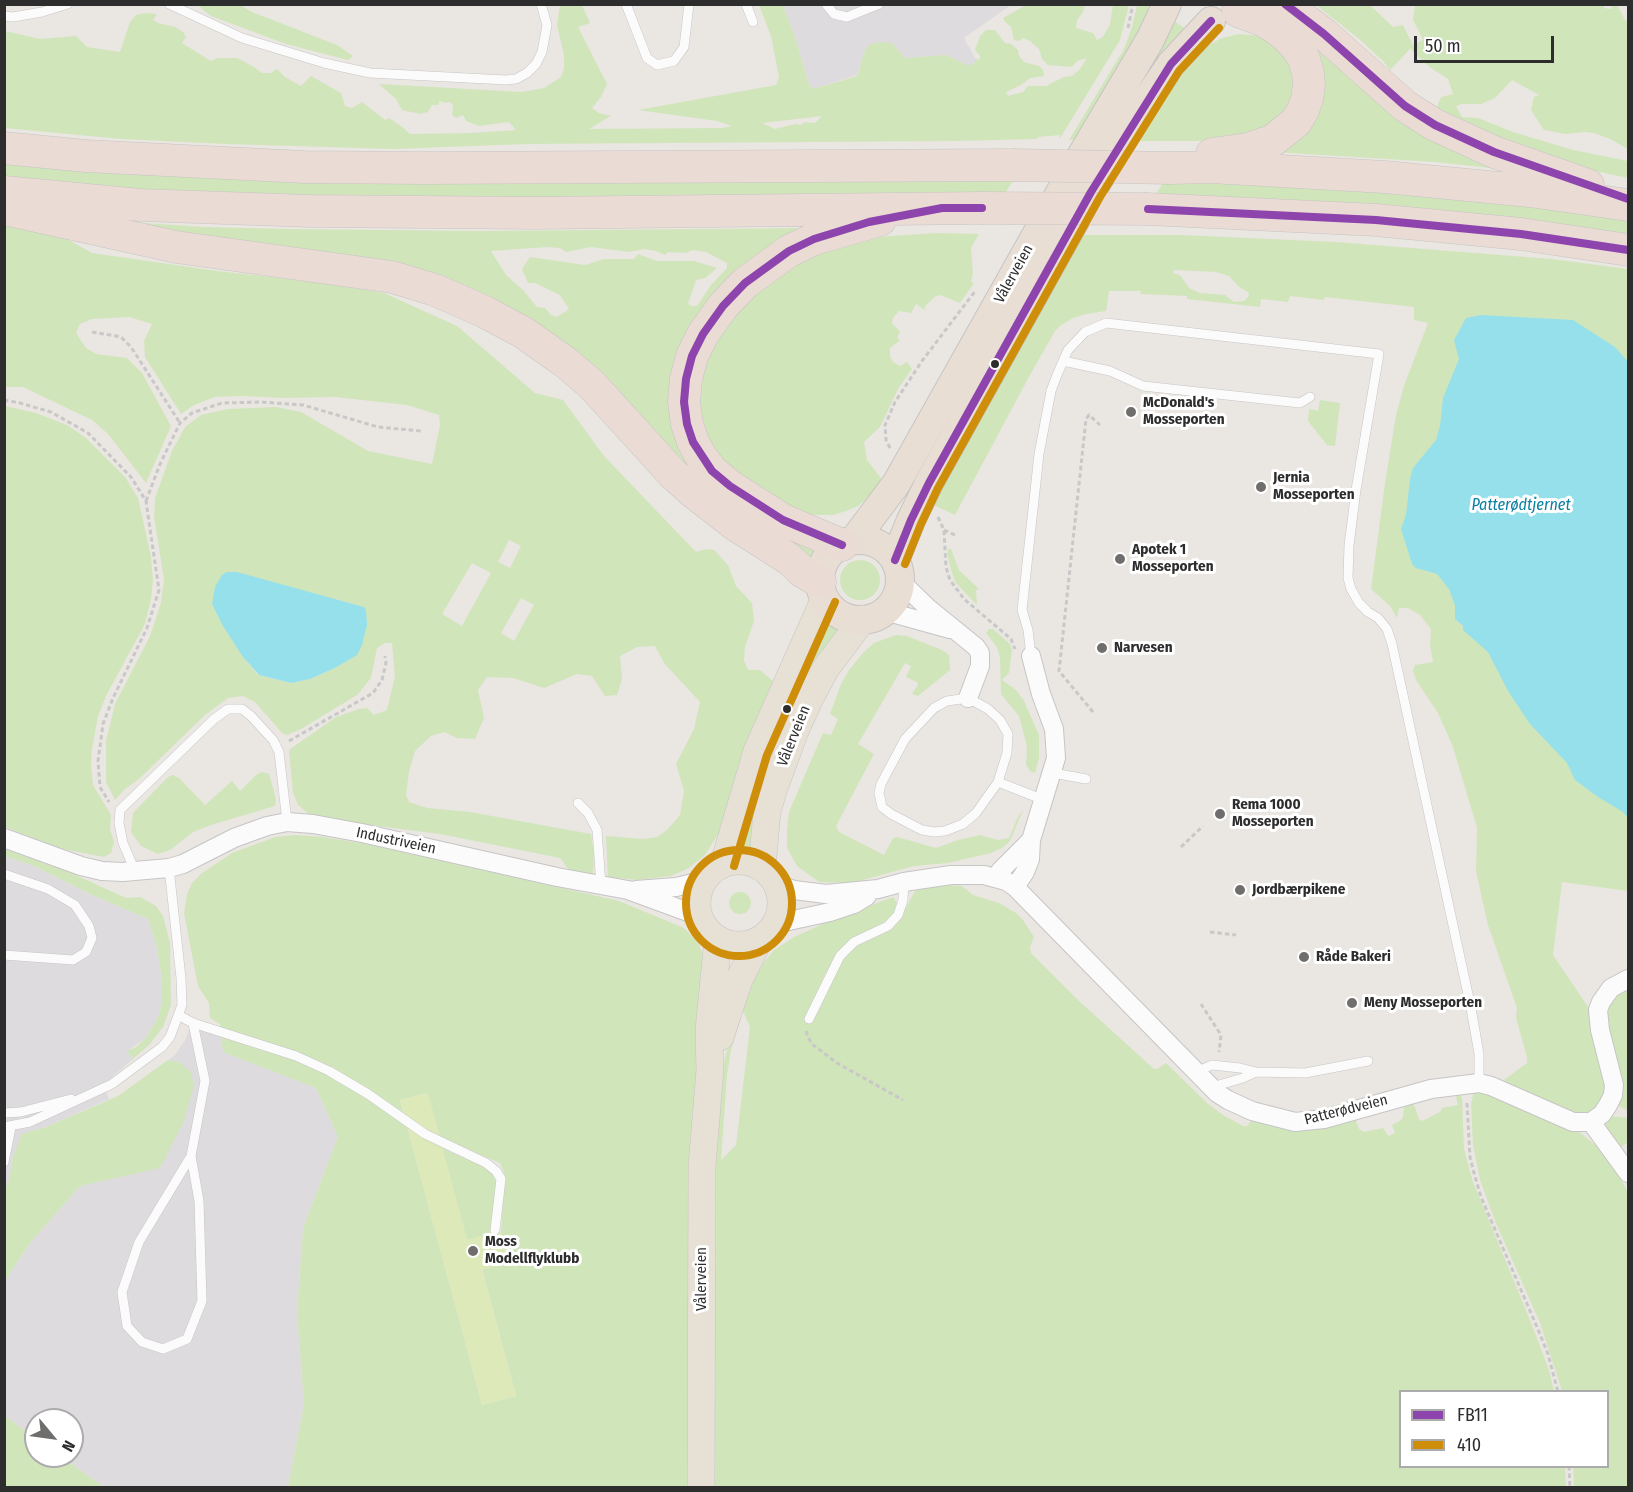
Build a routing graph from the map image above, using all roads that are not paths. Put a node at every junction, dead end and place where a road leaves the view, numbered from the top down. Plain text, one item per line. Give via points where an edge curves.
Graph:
1 (68, 4) edge
2 (169, 4) edge
3 (541, 4) edge
4 (627, 4) edge
5 (689, 4) edge
6 (746, 4) edge
7 (826, 4) edge
8 (879, 4) edge
9 (1167, 4) edge
10 (1180, 4) edge
11 (1284, 4) edge
12 (1231, 12) edge
13 (4, 16) edge
14 (753, 22) dead end
15 (4, 148) edge
16 (1170, 168) junction
17 (4, 192) edge
18 (1629, 199) edge
19 (1629, 205) edge
20 (942, 208) junction
21 (4, 209) edge
22 (1629, 250) edge
23 (1063, 361) junction
24 (1310, 397) dead end
25 (848, 542) junction
26 (897, 571) junction
27 (823, 590) junction
28 (874, 615) junction
29 (954, 630) junction
30 (1024, 655) joint
31 (968, 698) junction
32 (1053, 773) junction
33 (1086, 779) dead end
34 (998, 782) junction
35 (1044, 800) junction
36 (578, 803) dead end
37 (286, 822) junction
38 (4, 838) edge
39 (1031, 840) junction
40 (724, 863) junction
41 (169, 868) junction
42 (135, 871) junction
43 (4, 874) edge
44 (769, 876) junction
45 (996, 878) junction
46 (702, 881) junction
47 (904, 882) junction
48 (601, 885) junction
49 (1015, 887) junction
50 (878, 889) junction
51 (628, 890) junction
52 (699, 916) junction
53 (767, 932) junction
54 (718, 939) junction
55 (4, 955) edge
56 (1629, 979) edge
57 (180, 1016) junction
58 (809, 1019) road end
59 (193, 1023) junction
60 (1368, 1061) dead end
61 (710, 1070) junction
62 (1196, 1072) junction
63 (1256, 1072) junction
64 (1472, 1083) junction
65 (1212, 1087) junction
66 (82, 1098) junction
67 (4, 1113) edge
68 (1591, 1122) junction
69 (8, 1127) edge
70 (191, 1156) junction
71 (4, 1162) edge
72 (1629, 1173) edge
73 (495, 1230) dead end
74 (701, 1488) edge

1 - 13 lane via 22,16
2 - 3 lane via 242,38 324,63 370,73 506,80 527,73 542,52 547,25
4 - 5 lane via 647,58 657,65 674,61 684,47
6 - 14 lane
7 - 8 lane via 834,14 846,17
9 - 25 highway, Vålerveien via 896,484
10 - 12 highway via 1192,16
11 - 18 highway via 1405,106 1435,125 1494,152
12 - 16 highway via 1262,20 1297,48 1308,73 1304,110 1296,122 1272,141 1248,149 1197,156
12 - 26 highway, Vålerveien via 1171,64 1091,192 910,520
15 - 16 highway, bridge via 305,167
16 - 19 highway via 1385,177
17 - 20 highway via 141,205 310,211 535,213
20 - 22 highway, bridge via 1148,209 1376,220 1521,234
20 - 25 highway via 869,222 789,250 745,283 723,306 692,356 684,402 687,424 693,442 712,471 801,529
21 - 27 highway via 176,247 392,277 485,312 565,362 592,385 693,492 781,554
23 - 24 lane via 1110,371 1143,386 1300,403
23 - 30 lane via 1052,391 1039,454 1022,610 1028,630
23 - 64 lane via 1085,332 1106,323 1379,354 1356,490 1348,578 1359,603 1388,629 1392,644 1472,1008 1479,1054
25 - 26 highway via 866,540 878,544 887,551
25 - 27 highway via 826,560
26 - 28 highway via 898,592 892,603
26 - 29 street
27 - 28 highway via 832,608 841,615 852,619
27 - 40 main road, Vålerveien via 812,632 757,751
28 - 29 street
28 - 44 main road, Vålerveien via 826,669 795,731 767,812
29 - 31 street via 980,653 980,666
30 - 32 street via 1054,729
31 - 34 lane via 988,709 1008,734
31 - 34 lane via 947,701 934,708 904,739 881,784 879,800 891,814 922,830 945,831 976,813
32 - 33 lane
32 - 35 street
34 - 35 lane
35 - 39 street
36 - 48 lane via 597,830
37 - 41 street, Industriveien via 234,838
37 - 42 lane via 277,747 242,709 228,709 120,810 123,843
37 - 48 street, Industriveien via 362,833
38 - 42 street, Industriveien via 81,866 102,871
39 - 45 street
39 - 49 street via 1030,859
40 - 44 main road via 743,861
40 - 46 main road
41 - 42 street, Industriveien
41 - 57 lane via 182,978
43 - 55 lane via 48,889 75,905 92,938 86,952 73,960
44 - 50 street, Patterødveien via 794,890 826,894
44 - 53 main road via 781,904
45 - 47 street, Patterødveien via 951,875
45 - 49 street, Patterødveien
46 - 51 street, Industriveien
46 - 52 main road via 697,898
47 - 50 street, Patterødveien
47 - 58 lane via 898,915 888,926 854,942 840,956
48 - 51 street, Industriveien
49 - 62 street, Patterødveien
50 - 53 street, Patterødveien via 854,904
51 - 52 street, Industriveien
52 - 54 main road via 703,926
53 - 54 main road via 738,945
53 - 61 main road, Vålerveien via 739,980
54 - 61 main road, Vålerveien via 709,1030
56 - 68 street via 1611,988 1598,1010 1614,1085 1608,1105
57 - 59 lane
57 - 66 lane via 162,1047 112,1084
59 - 70 lane via 205,1081
59 - 73 lane via 296,1056 329,1071 425,1134 486,1163 501,1179
60 - 63 lane via 1305,1073
61 - 74 main road, Vålerveien via 702,1166
62 - 63 lane via 1212,1065
62 - 65 street, Patterødveien
63 - 65 lane
64 - 65 street, Patterødveien via 1431,1089 1324,1119 1295,1122 1241,1107
64 - 68 street, Patterødveien via 1498,1089 1573,1122
66 - 67 lane via 21,1113
66 - 69 lane via 30,1122
68 - 72 street
69 - 71 lane
70 - 70 lane via 139,1242 122,1292 127,1326 142,1342 163,1349 187,1339 202,1301 199,1201

